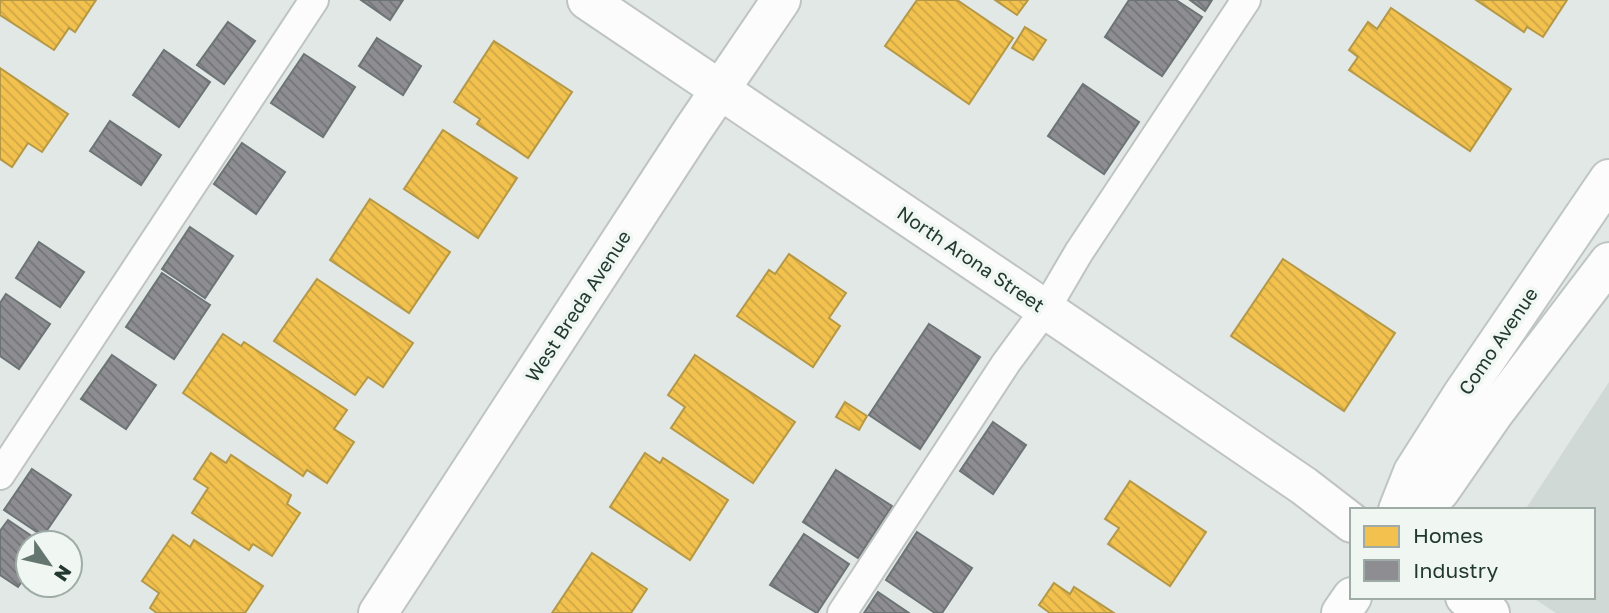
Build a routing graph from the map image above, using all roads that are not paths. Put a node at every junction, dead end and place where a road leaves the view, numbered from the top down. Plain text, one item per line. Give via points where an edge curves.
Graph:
1 (314, 0) edge
2 (587, 0) edge
3 (781, 0) edge
4 (1246, 0) edge
5 (721, 90) junction
6 (1609, 179) edge
7 (1609, 262) edge
8 (1045, 310) junction
9 (0, 475) edge
10 (1399, 508) edge
11 (1424, 508) edge
12 (1350, 522) edge
13 (1468, 599) edge
14 (378, 613) edge
15 (842, 613) edge
16 (1490, 613) edge

1 - 9 lane
2 - 5 street, North Arona Street
3 - 5 street, West Breda Avenue
4 - 8 lane
5 - 8 street, North Arona Street
5 - 14 street, West Breda Avenue
6 - 10 street, Como Avenue via 1462,395 1413,472
7 - 11 street, Como Avenue
8 - 12 street, North Arona Street
8 - 15 lane
13 - 16 street

